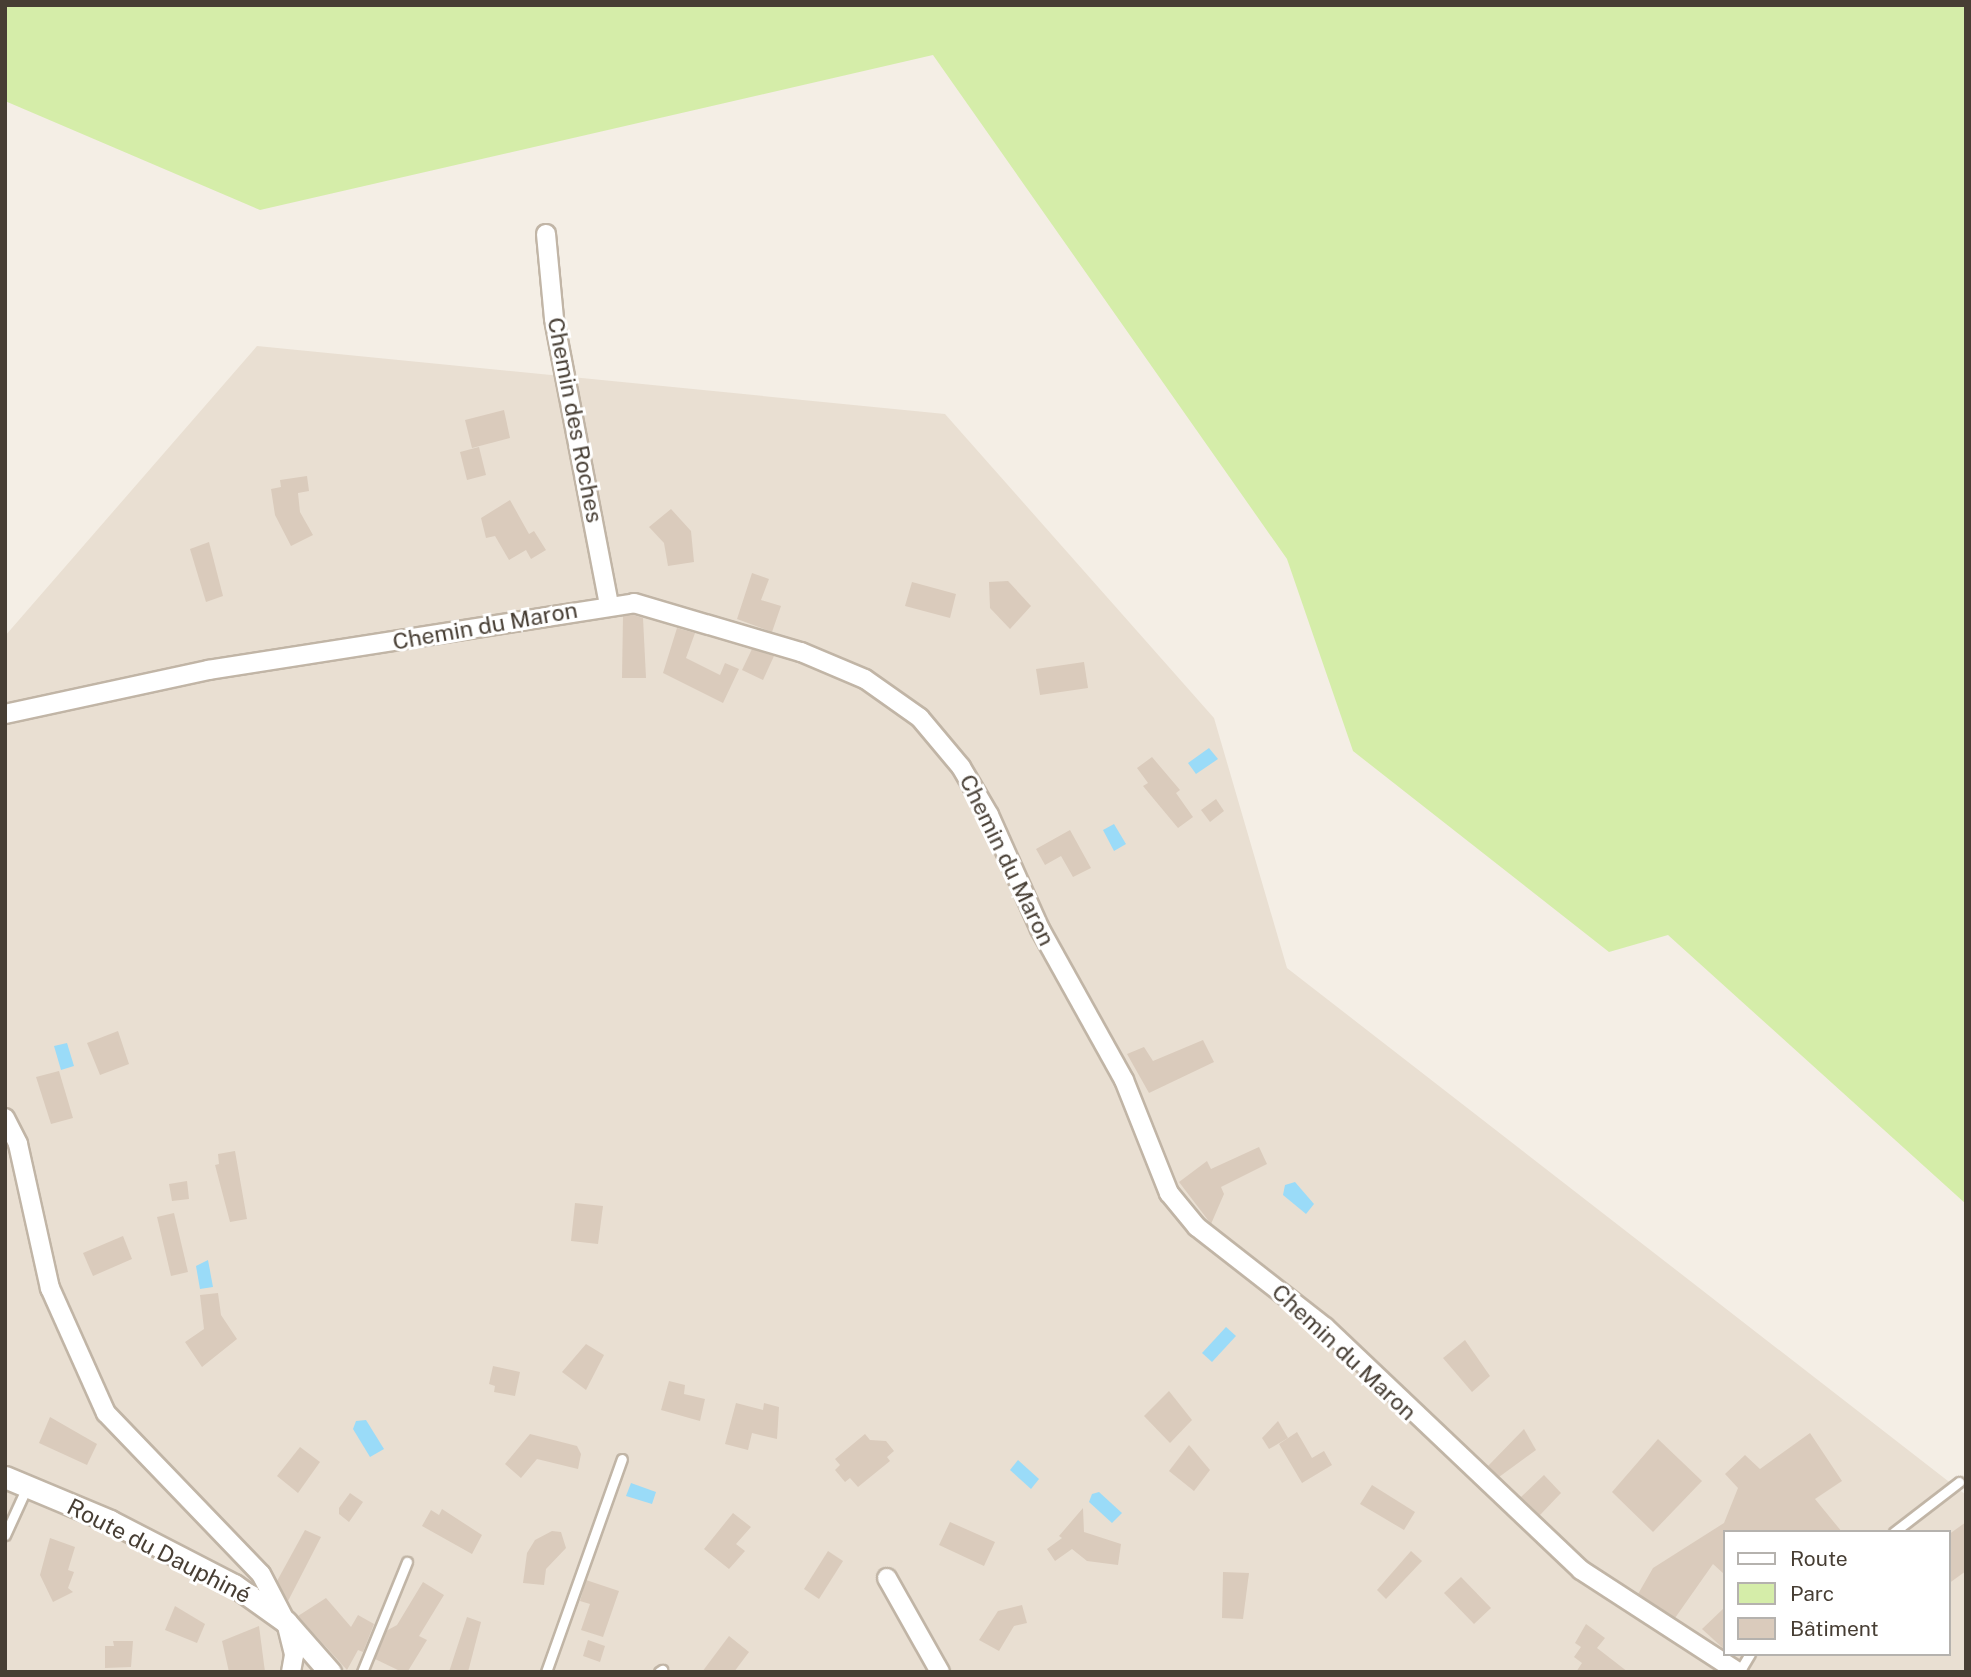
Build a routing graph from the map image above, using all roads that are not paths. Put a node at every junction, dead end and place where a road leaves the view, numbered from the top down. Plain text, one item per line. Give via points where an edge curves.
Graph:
1 (546, 234) dead end
2 (610, 604) junction
3 (5, 714) edge
4 (5, 1118) edge
5 (622, 1459) dead end
6 (5, 1477) edge
7 (1959, 1482) dead end
8 (27, 1487) junction
9 (1897, 1530) edge
10 (5, 1535) edge
11 (407, 1562) dead end
12 (887, 1578) dead end
13 (286, 1622) junction
14 (1749, 1656) edge
15 (290, 1672) edge
16 (330, 1672) edge
17 (362, 1672) edge
18 (546, 1672) edge
19 (940, 1672) edge
20 (1739, 1672) edge

1 - 2 street, Chemin des Roches via 554,319
2 - 3 street, Chemin du Maron via 208,670
2 - 20 street, Chemin du Maron via 634,603 801,652 865,679 920,718 961,766 989,815 1040,929 1124,1080 1169,1193 1197,1227 1325,1327 1581,1570
4 - 13 street via 18,1144 51,1288 106,1413 261,1574
5 - 18 lane
6 - 8 street, Route du Dauphiné
7 - 9 lane
8 - 10 lane
8 - 13 street, Route du Dauphiné via 110,1521 234,1585
11 - 17 lane
12 - 19 street
13 - 15 street via 294,1655
13 - 16 street, Route du Dauphiné
14 - 20 lane

